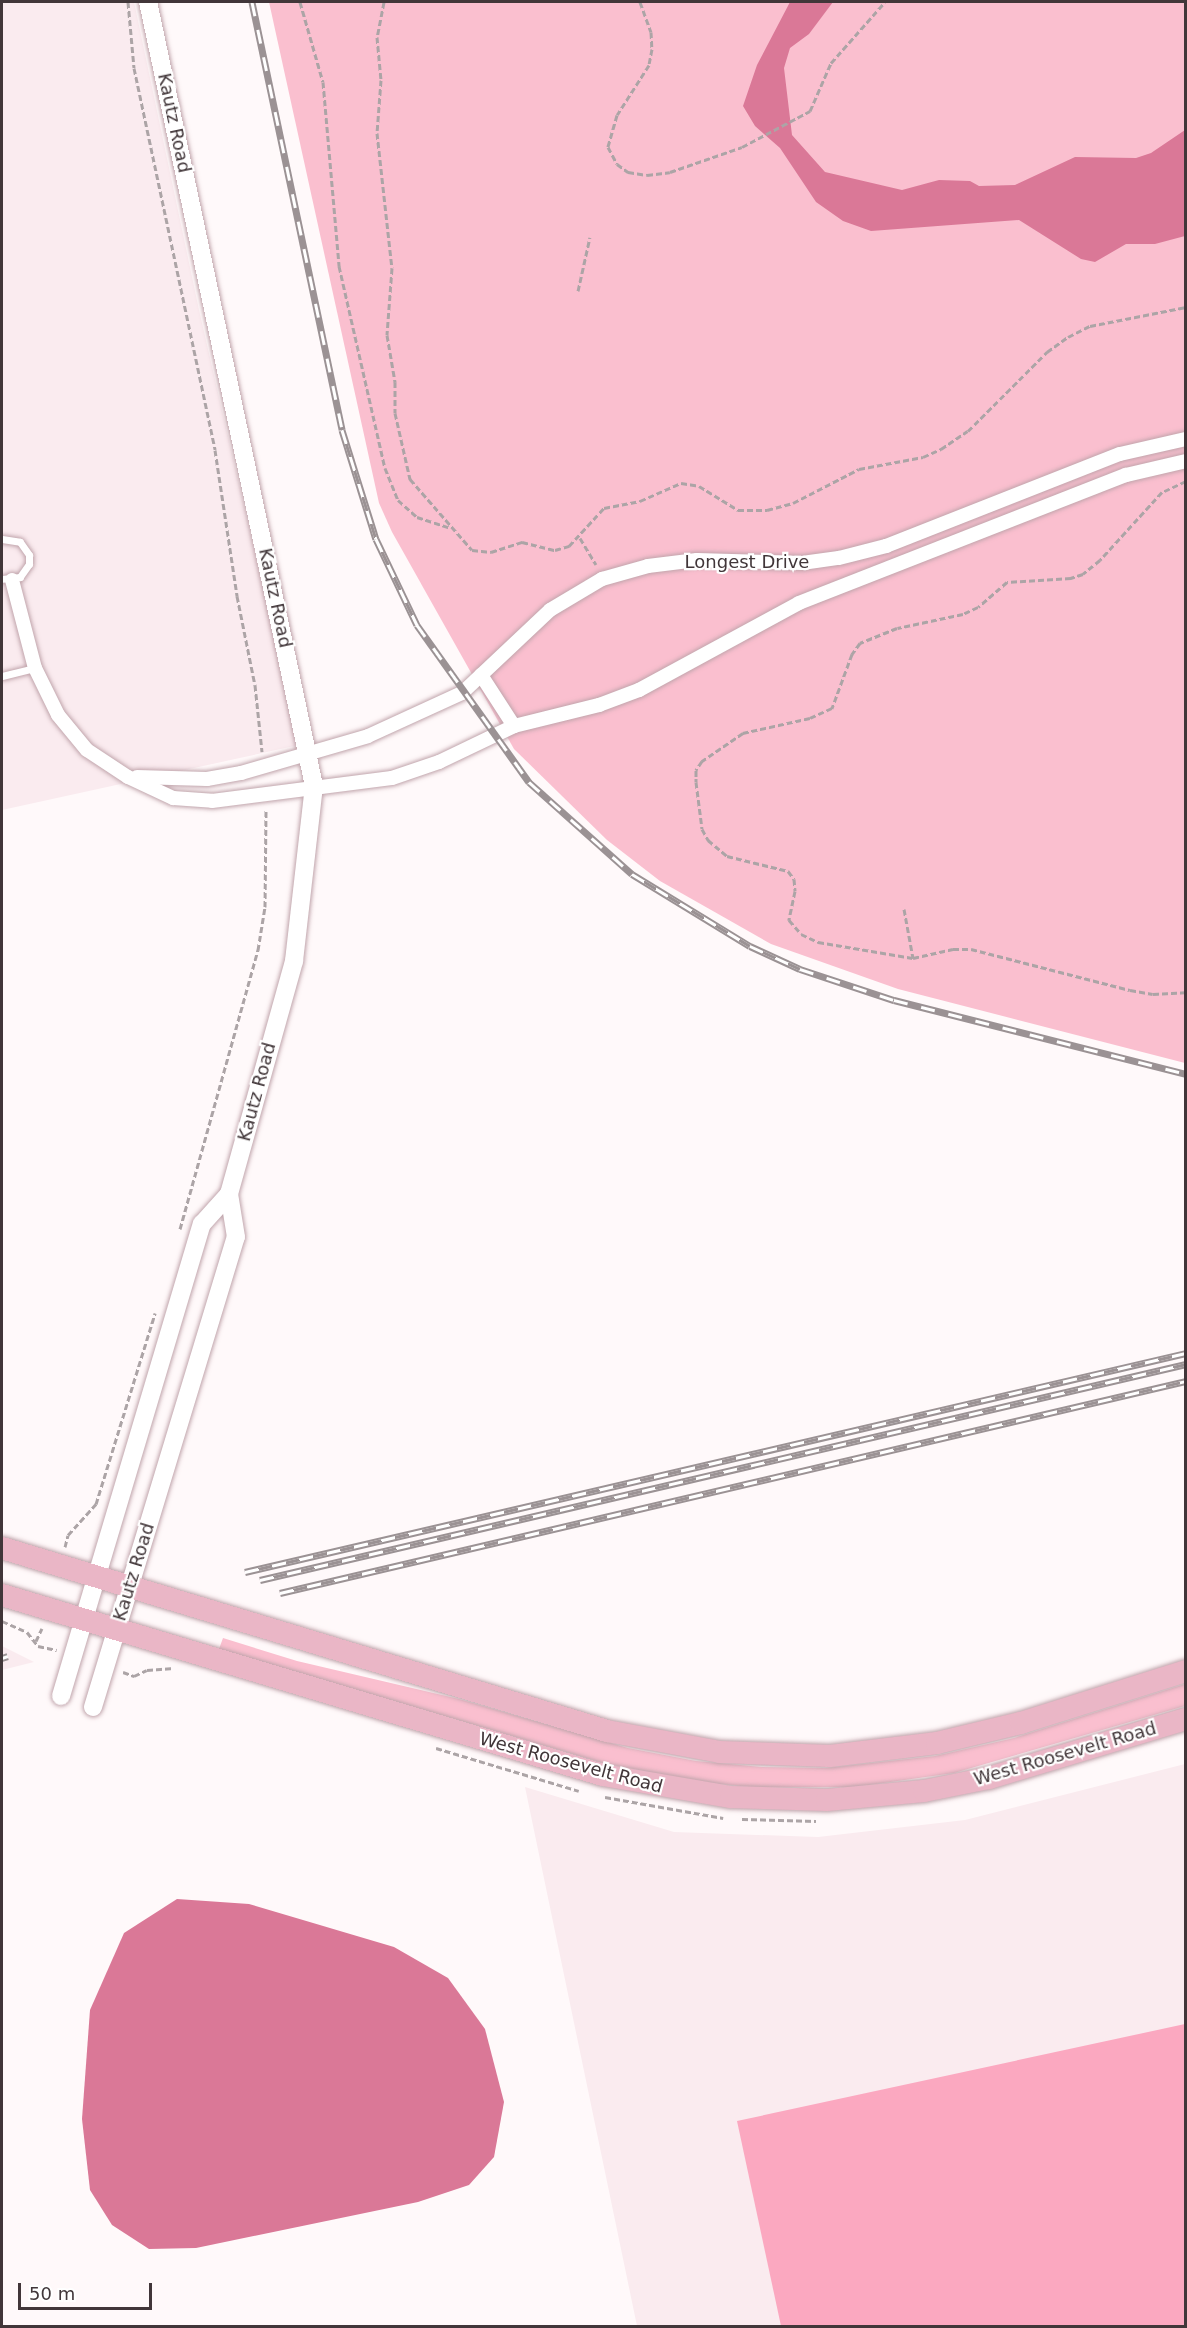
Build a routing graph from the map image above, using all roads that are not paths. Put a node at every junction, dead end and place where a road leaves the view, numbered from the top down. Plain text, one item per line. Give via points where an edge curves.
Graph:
1 (148, 2) edge
2 (1185, 439) edge
3 (1185, 460) edge
4 (2, 539) edge
5 (7, 579) edge
6 (35, 668) junction
7 (482, 675) junction
8 (2, 676) edge
9 (514, 726) junction
10 (308, 756) junction
11 (128, 777) junction
12 (314, 786) junction
13 (229, 1194) junction
14 (2, 1548) edge
15 (96, 1577) junction
16 (129, 1587) junction
17 (2, 1595) edge
18 (84, 1620) junction
19 (116, 1630) junction
20 (1185, 1671) edge
21 (61, 1696) dead end
22 (93, 1707) dead end
23 (1185, 1719) edge

1 - 10 street, Kautz Road
2 - 7 street, Longest Drive via 1120,454 886,546 839,558 802,563 697,560 648,566 602,579 550,610
3 - 9 street, Longest Drive via 1126,475 799,603 639,690 599,705
4 - 5 lane via 20,542 29,555 26,571
5 - 6 street, Longest Drive
6 - 8 lane
6 - 11 street, Longest Drive via 58,715 87,750
7 - 9 street
7 - 10 street, Longest Drive via 462,693 430,709
9 - 12 street, Longest Drive via 439,762 392,778
10 - 11 street, Longest Drive via 207,779
10 - 12 street, Kautz Road
11 - 12 street, Longest Drive via 173,798 212,801
12 - 13 street, Kautz Road via 294,961
13 - 15 street, Kautz Road via 202,1224
13 - 16 street, Kautz Road via 236,1237
14 - 15 main road
15 - 16 main road
15 - 18 street, Kautz Road
16 - 19 street, Kautz Road
16 - 20 main road via 607,1731 689,1748 753,1755 860,1754 937,1743 1021,1723
17 - 18 main road, West Roosevelt Road
18 - 19 main road, West Roosevelt Road
18 - 21 street, Kautz Road
19 - 22 street, Kautz Road
19 - 23 main road, West Roosevelt Road via 603,1775 663,1788 750,1799 857,1799 958,1785

